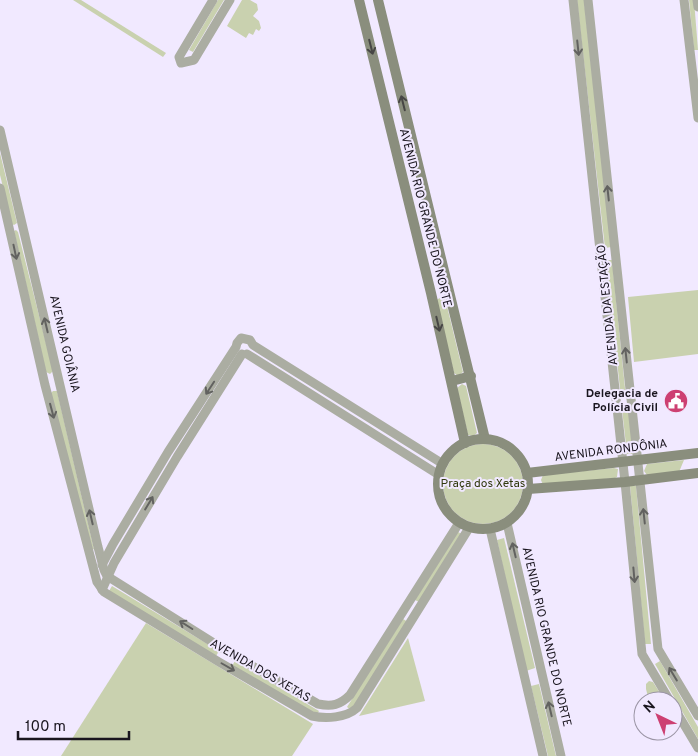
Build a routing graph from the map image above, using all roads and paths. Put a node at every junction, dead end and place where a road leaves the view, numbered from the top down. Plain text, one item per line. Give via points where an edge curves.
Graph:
1 (214, 0) edge
2 (230, 0) edge
3 (359, 0) edge
4 (378, 0) edge
5 (573, 0) edge
6 (588, 0) edge
7 (684, 0) edge
8 (697, 0) edge
9 (698, 7) edge
10 (694, 56) edge
11 (698, 118) edge
12 (0, 130) edge
13 (0, 188) edge
14 (23, 226) junction
15 (10, 229) junction
16 (253, 345) junction
17 (242, 352) junction
18 (471, 376) junction
19 (452, 381) junction
20 (485, 439) junction
21 (465, 442) junction
22 (698, 453) edge
23 (637, 460) junction
24 (623, 462) junction
25 (443, 464) junction
26 (527, 473) junction
27 (698, 473) edge
28 (439, 475) junction
29 (640, 480) junction
30 (625, 482) junction
31 (528, 489) junction
32 (459, 523) junction
33 (507, 523) junction
34 (469, 528) junction
35 (490, 529) junction
36 (113, 544) junction
37 (98, 547) junction
38 (102, 565) junction
39 (107, 576) junction
40 (100, 586) junction
41 (664, 691) edge
42 (698, 716) edge
43 (683, 723) edge
44 (698, 748) edge
45 (543, 756) edge
46 (561, 756) edge

1 - 2 street via 180,60 194,60
3 -> 19 main road, AVENIDA RIO GRANDE DO NORTE
18 -> 4 main road, AVENIDA RIO GRANDE DO NORTE
5 -> 24 street, AVENIDA DA ESTAÇÃO
23 -> 6 street, AVENIDA DA ESTAÇÃO
7 - 10 street
8 - 9 street
10 - 11 street
12 - 14 street, AVENIDA GOIÂNIA
13 - 15 street
14 - 15 street
37 -> 14 street, AVENIDA GOIÂNIA
15 -> 40 street via 45,385
16 - 17 street via 251,351
16 - 17 street via 250,340 239,340
16 - 25 street
17 - 28 street
17 -> 36 street via 168,452
39 -> 17 street
18 - 19 main road
18 - 20 main road, AVENIDA RIO GRANDE DO NORTE
19 - 21 main road, AVENIDA RIO GRANDE DO NORTE
20 - 21 main road
20 - 26 main road via 501,442 515,452
21 - 25 main road via 452,451
22 - 23 main road, AVENIDA RONDÔNIA
23 - 24 main road, AVENIDA RONDÔNIA
23 - 29 street, AVENIDA DA ESTAÇÃO
24 - 26 main road, AVENIDA RONDÔNIA
24 - 30 street, AVENIDA DA ESTAÇÃO
25 - 28 main road
26 - 31 main road
27 - 29 main road
28 - 32 main road via 441,503
29 - 30 main road
42 -> 29 street, AVENIDA DA ESTAÇÃO via 658,649
30 - 31 main road
30 -> 41 street, AVENIDA DA ESTAÇÃO via 642,654
31 - 33 main road via 524,505
32 - 34 main road
32 -> 39 street, AVENIDA DOS XETAS via 350,695 335,706 318,704
33 - 35 main road
46 -> 33 street, AVENIDA RIO GRANDE DO NORTE
34 - 35 main road
40 -> 34 street, AVENIDA DOS XETAS via 219,662 312,716 328,718 348,714 357,708
35 - 45 street
36 - 37 street
36 - 38 street
37 - 38 street, AVENIDA GOIÂNIA
38 - 39 street
38 - 40 street
39 - 40 street
43 - 44 street

